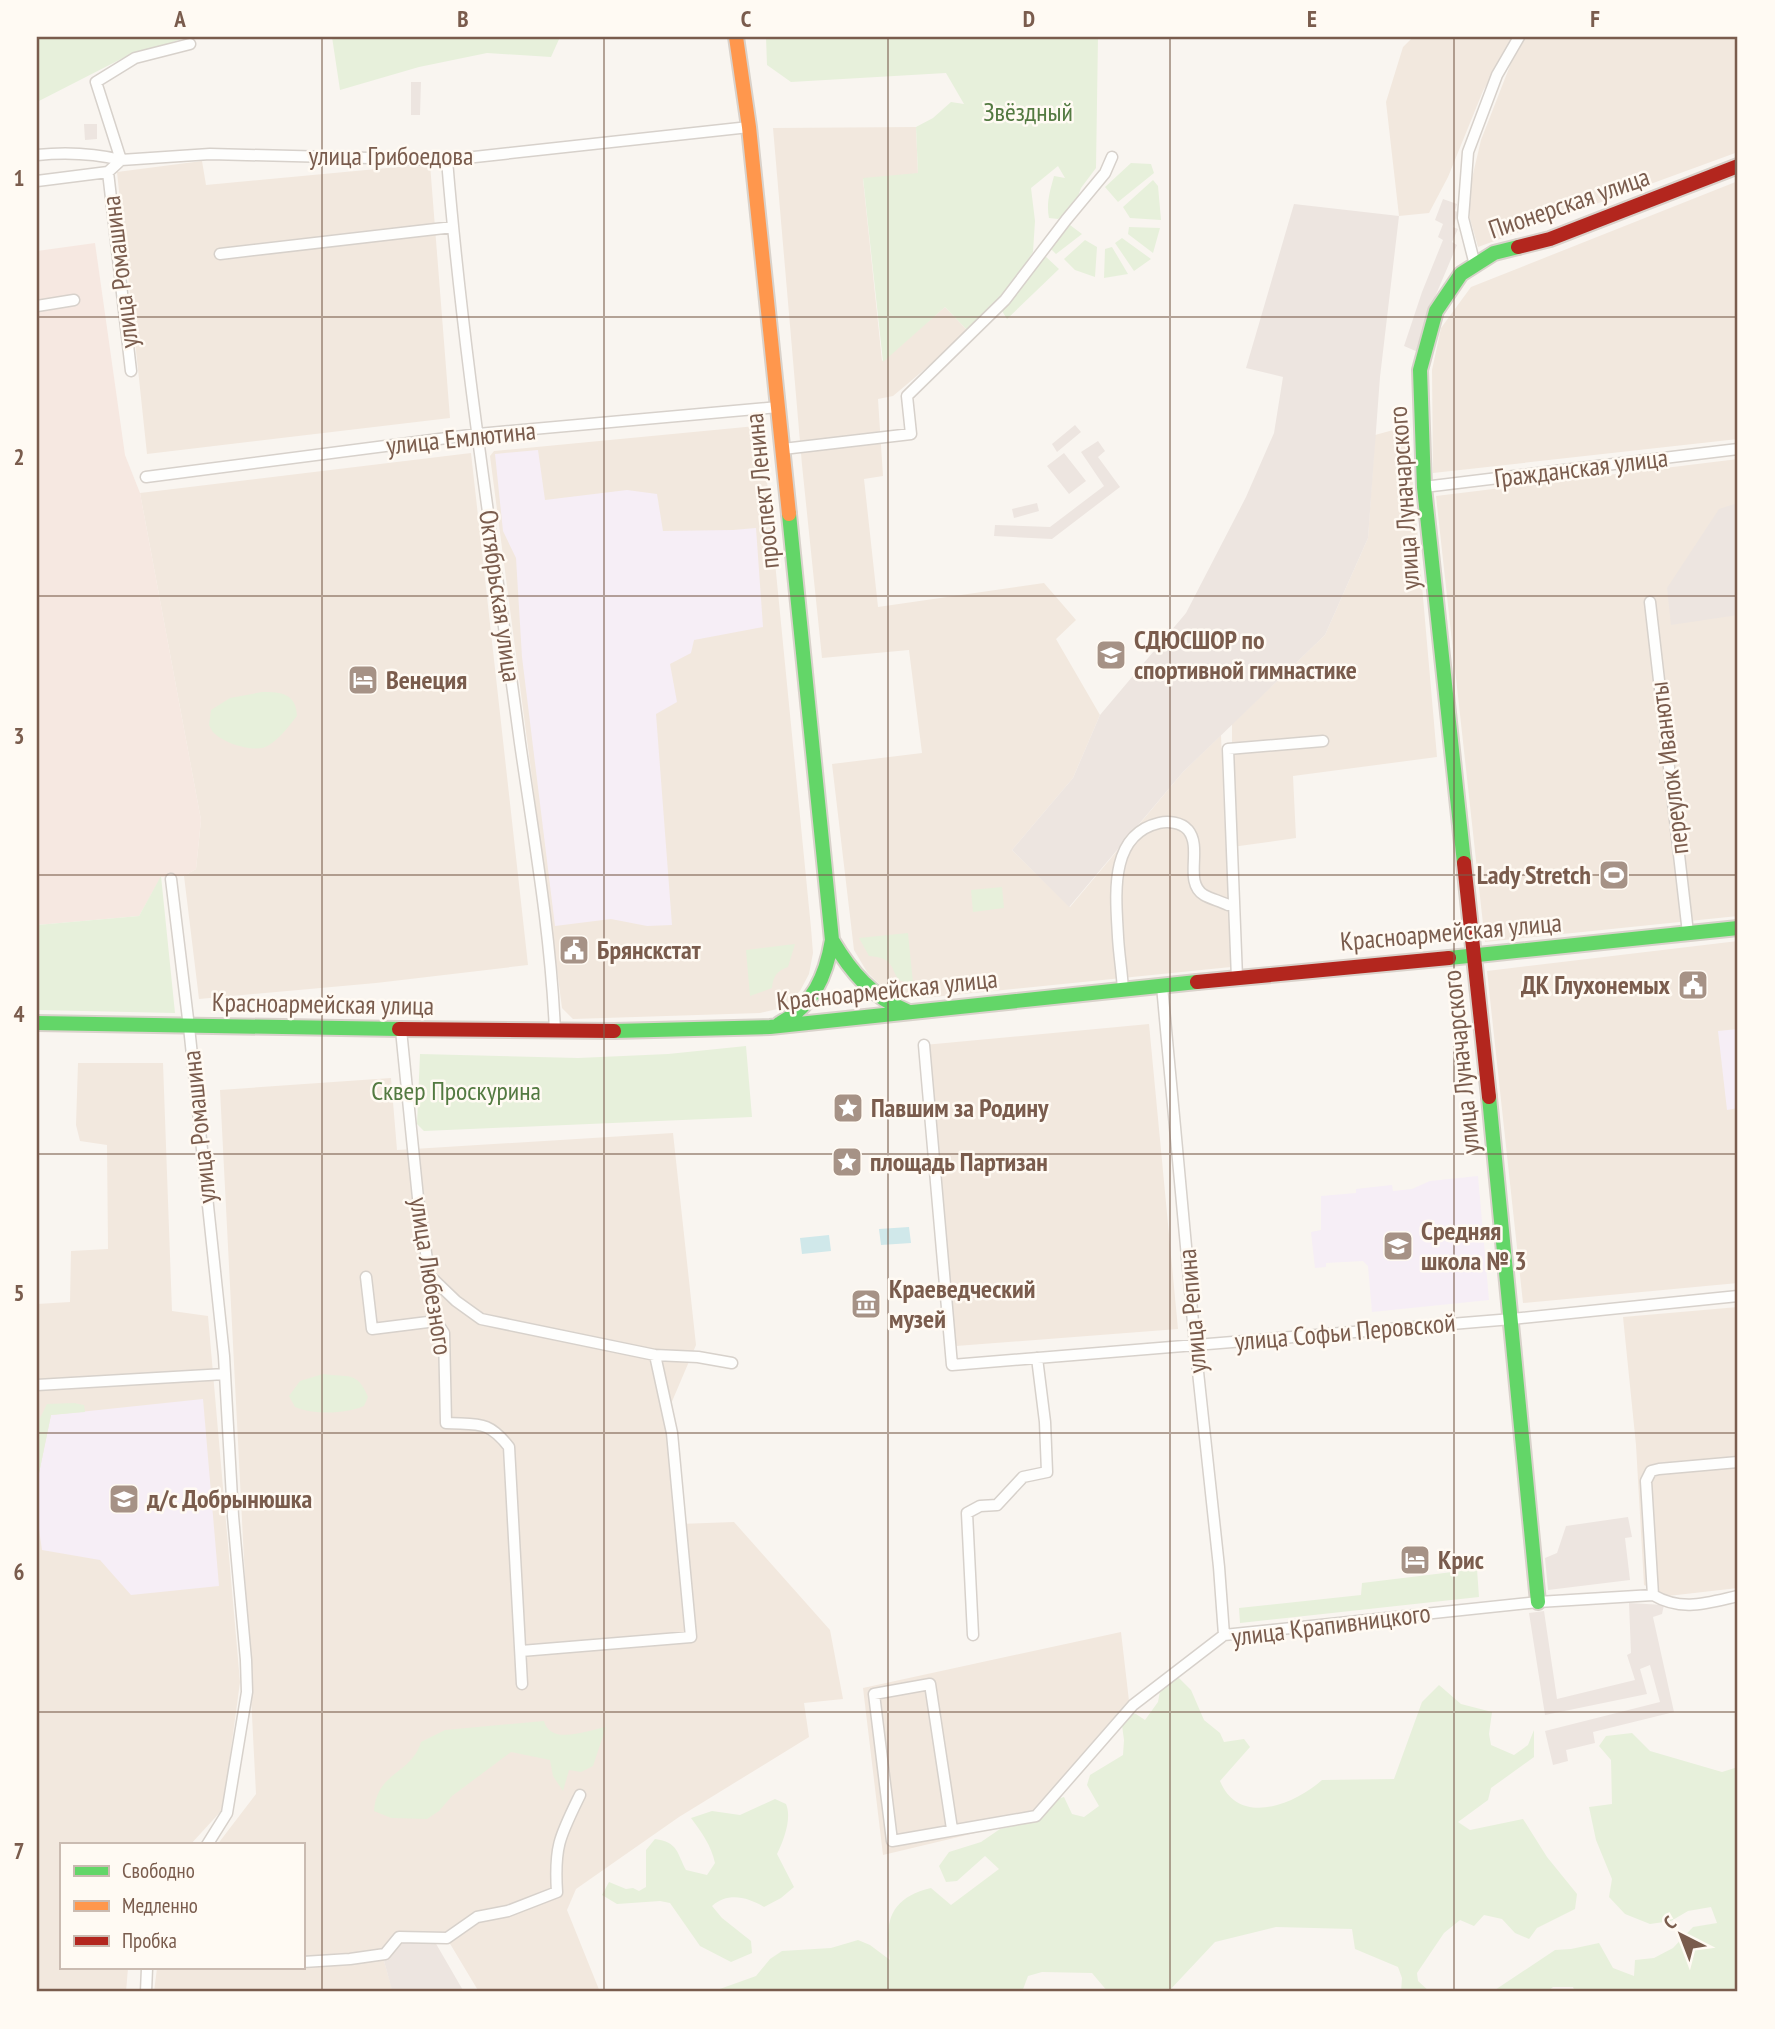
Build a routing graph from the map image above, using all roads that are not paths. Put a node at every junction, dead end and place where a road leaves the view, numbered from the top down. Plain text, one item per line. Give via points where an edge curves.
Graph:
1 (736, 37) edge
2 (1518, 37) edge
3 (190, 44) dead end
4 (749, 127) junction
5 (37, 156) edge
6 (1112, 157) dead end
7 (121, 160) junction
8 (447, 160) junction
9 (1738, 166) edge
10 (108, 172) junction
11 (37, 181) edge
12 (453, 227) junction
13 (220, 254) dead end
14 (1475, 265) junction
15 (74, 300) dead end
16 (37, 306) edge
17 (1436, 311) joint
18 (131, 371) dead end
19 (778, 407) junction
20 (478, 435) junction
21 (783, 449) junction
22 (1738, 449) edge
23 (145, 477) dead end
24 (1424, 487) junction
25 (1650, 602) dead end
26 (1323, 741) dead end
27 (171, 879) dead end
28 (1228, 905) dead end
29 (1738, 928) edge
30 (1688, 933) junction
31 (832, 940) junction
32 (1475, 956) junction
33 (1237, 978) junction
34 (1162, 986) junction
35 (1123, 990) junction
36 (910, 1012) junction
37 (37, 1023) edge
38 (189, 1027) junction
39 (770, 1027) junction
40 (401, 1030) junction
41 (555, 1032) junction
42 (924, 1045) dead end
43 (431, 1276) junction
44 (366, 1277) dead end
45 (1738, 1296) edge
46 (1512, 1318) junction
47 (436, 1321) junction
48 (1195, 1344) junction
49 (655, 1355) junction
50 (1037, 1358) junction
51 (732, 1363) dead end
52 (225, 1374) junction
53 (37, 1385) edge
54 (1738, 1462) edge
55 (1653, 1595) junction
56 (1738, 1596) edge
57 (1538, 1602) junction
58 (973, 1635) dead end
59 (1224, 1635) junction
60 (521, 1651) junction
61 (522, 1684) dead end
62 (580, 1796) dead end
63 (952, 1829) junction
64 (208, 1843) edge
65 (304, 1962) edge
66 (147, 1969) edge
67 (146, 1992) edge

1 - 4 main road, проспект Ленина
2 - 14 street via 1497,75 1468,152 1463,218
3 - 7 street via 135,58 96,82
4 - 8 street, улица Грибоедова
4 - 19 main road, проспект Ленина
5 - 7 street, улица Грибоедова via 93,154
6 - 21 street via 1105,173 1005,300 907,396 911,434
7 - 8 street, улица Грибоедова via 210,155
7 - 10 street
8 - 12 street, Октябрьская улица
9 - 14 main road, Пионерская улица via 1550,239 1494,253
10 - 11 street
10 - 18 street, улица Ромашина
12 - 13 street
12 - 20 street, Октябрьская улица
14 - 17 main road, Пионерская улица via 1461,274
15 - 16 street
17 - 24 main road, улица Луначарского via 1420,370
19 - 20 street, улица Емлютина
19 - 21 main road, проспект Ленина
20 - 23 street, улица Емлютина
20 - 41 street, Октябрьская улица via 548,936
21 - 31 main road, проспект Ленина
22 - 24 street, Гражданская улица
24 - 32 main road, улица Луначарского
25 - 30 street, переулок Иванюты
26 - 33 street via 1228,749
27 - 38 street, улица Ромашина
28 - 35 street via 1195,886 1193,839 1184,826 1164,822 1138,832 1123,853 1117,875
29 - 30 main road, Красноармейская улица
30 - 32 main road, Красноармейская улица
31 - 36 main road via 865,987 891,1006
31 - 39 main road via 816,992 794,1016
32 - 33 main road, Красноармейская улица
32 - 46 main road, улица Луначарского
33 - 34 main road, Красноармейская улица
34 - 35 main road, Красноармейская улица
34 - 48 street, улица Репина
35 - 36 main road, Красноармейская улица
36 - 39 main road, Красноармейская улица
37 - 38 main road, Красноармейская улица
38 - 40 main road, Красноармейская улица
38 - 52 street, улица Ромашина
39 - 41 main road, Красноармейская улица
40 - 41 main road, Красноармейская улица
40 - 43 street, улица Любезного
42 - 50 street, улица Софьи Перовской via 952,1365
43 - 47 street, улица Любезного
43 - 49 street via 481,1319
44 - 47 street via 372,1329
45 - 46 street, улица Софьи Перовской
46 - 48 street, улица Софьи Перовской
46 - 57 main road, улица Луначарского
47 - 60 street, улица Любезного via 444,1333 446,1423 486,1425 509,1447
48 - 50 street, улица Софьи Перовской
48 - 59 street, улица Репина
49 - 51 street
49 - 60 street via 672,1433 691,1637
50 - 58 street via 1048,1472 1023,1477 997,1506 980,1506 967,1513
52 - 53 street
52 - 64 street, улица Ромашина via 247,1692 227,1813
54 - 55 street via 1651,1471 1646,1481
55 - 56 street, улица Крапивницкого via 1667,1603 1689,1606
55 - 57 street, улица Крапивницкого
57 - 59 street, улица Крапивницкого
59 - 63 street, улица Крапивницкого via 1133,1705 1037,1816
60 - 61 street, улица Любезного
62 - 65 street via 560,1835 555,1860 558,1892 477,1917 447,1938 399,1937 385,1954
63 - 63 street, улица Крапивницкого via 892,1840 874,1694 930,1684
66 - 67 street

